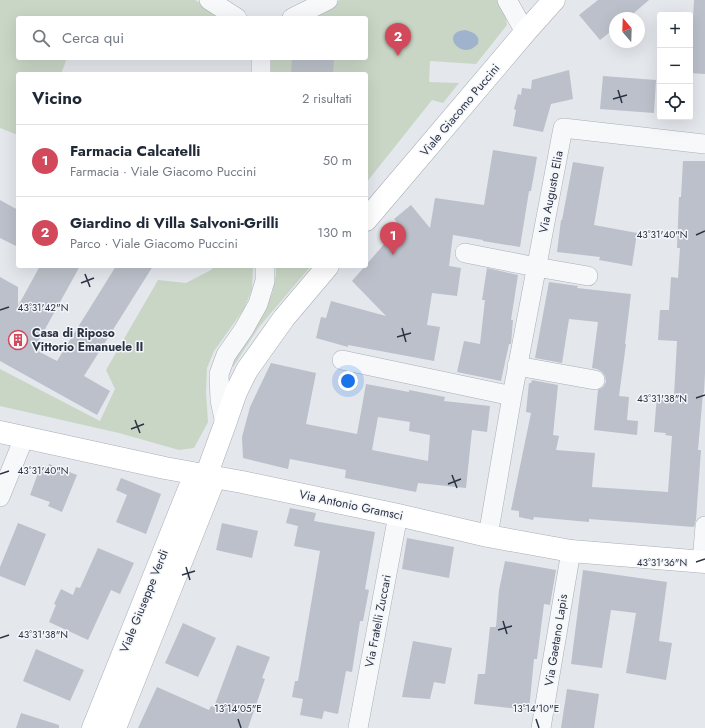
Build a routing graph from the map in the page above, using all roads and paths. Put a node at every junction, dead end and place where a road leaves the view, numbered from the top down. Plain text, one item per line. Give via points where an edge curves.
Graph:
1 (209, 0) edge
2 (328, 0) edge
3 (507, 0) edge
4 (554, 0) edge
5 (234, 16) edge
6 (296, 16) edge
7 (525, 32) junction
8 (261, 60) edge
9 (261, 72) edge
10 (705, 144) edge
11 (368, 218) edge
12 (465, 253) dead end
13 (536, 267) junction
14 (265, 268) edge
15 (326, 268) edge
16 (588, 276) dead end
17 (342, 360) dead end
18 (517, 366) junction
19 (595, 380) dead end
20 (512, 396) junction
21 (225, 424) junction
22 (0, 432) edge
23 (24, 438) junction
24 (205, 476) junction
25 (0, 497) edge
26 (398, 515) junction
27 (705, 526) edge
28 (488, 536) junction
29 (571, 552) junction
30 (704, 562) edge
31 (93, 728) edge
32 (115, 728) edge
33 (358, 728) edge
34 (541, 728) edge

1 - 5 street
2 - 6 street
3 - 7 street
4 - 7 street, Viale Giacomo Puccini
7 - 11 street, Viale Giacomo Puccini
8 - 9 street
10 - 13 street, Via Augusto Elia via 564,128
12 - 13 street
13 - 16 street
13 - 18 street, Via Augusto Elia
14 - 21 street via 265,281 258,304 226,355 219,374 220,400
15 - 21 street via 284,318 247,370
17 - 20 street
18 - 19 street
18 - 20 street, Via Augusto Elia
20 - 28 street, Via Augusto Elia
21 - 24 street
22 - 23 street, Via Antonio Gramsci
23 - 24 street, Via Antonio Gramsci
23 - 25 street
24 - 26 street, Via Antonio Gramsci
24 - 31 street, Viale Giuseppe Verdi
24 - 32 street, Viale Giuseppe Verdi
26 - 28 street, Via Antonio Gramsci
26 - 33 street, Via Fratelli Zuccari
27 - 30 street
28 - 29 street, Via Antonio Gramsci
29 - 30 street, Via Antonio Gramsci
29 - 34 street, Via Gaetano Lapis

